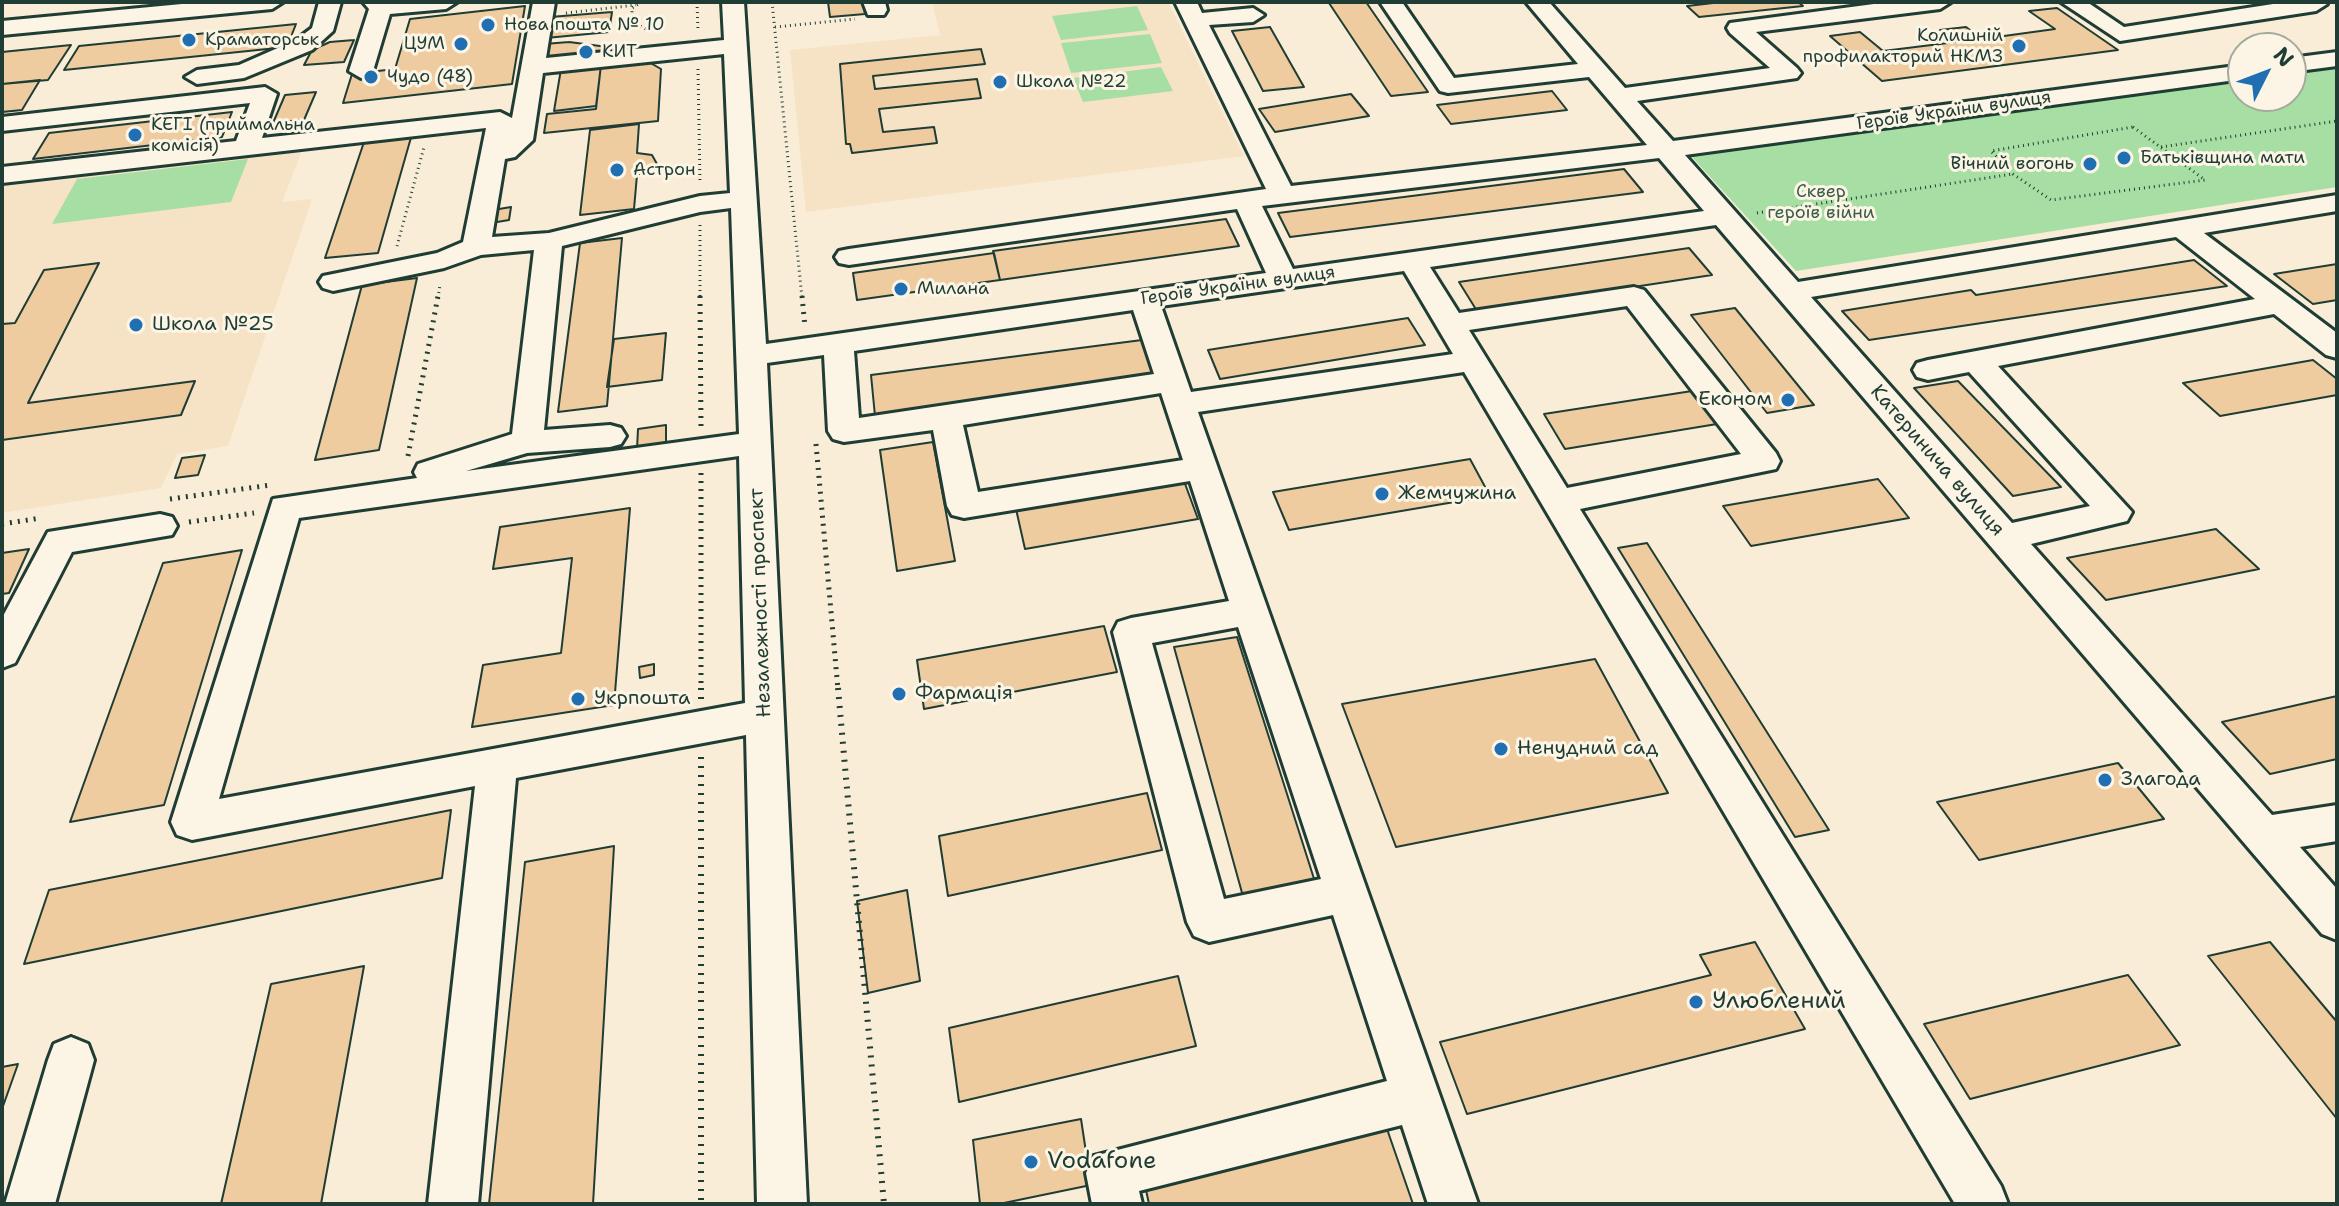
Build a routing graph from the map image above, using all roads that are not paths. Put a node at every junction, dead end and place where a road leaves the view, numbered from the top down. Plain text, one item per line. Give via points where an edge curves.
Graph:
1 (272, 2) edge
2 (330, 2) edge
3 (446, 2) edge
4 (733, 2) edge
5 (1391, 2) edge
6 (1537, 2) edge
7 (1940, 2) edge
8 (2072, 2) edge
9 (2314, 3) edge
10 (377, 5) edge
11 (542, 9) edge
12 (1190, 11) edge
13 (1253, 15) dead end
14 (2337, 16) edge
15 (2, 28) edge
16 (735, 46) junction
17 (2337, 59) edge
18 (2307, 63) edge
19 (531, 67) junction
20 (1596, 69) junction
21 (361, 71) dead end
22 (2227, 74) edge
23 (169, 80) dead end
24 (110, 88) dead end
25 (65, 94) dead end
26 (1619, 96) junction
27 (2, 124) edge
28 (246, 147) junction
29 (1666, 150) junction
30 (493, 162) junction
31 (2, 175) edge
32 (1282, 195) junction
33 (744, 199) junction
34 (1246, 200) junction
35 (2337, 203) edge
36 (1724, 217) junction
37 (2181, 228) junction
38 (549, 241) junction
39 (476, 247) junction
40 (849, 257) dead end
41 (1412, 261) junction
42 (1283, 279) junction
43 (333, 282) dead end
44 (1790, 292) junction
45 (1144, 299) junction
46 (2279, 304) junction
47 (1449, 324) junction
48 (823, 346) junction
49 (2337, 348) edge
50 (752, 356) junction
51 (1471, 361) junction
52 (1976, 361) junction
53 (1928, 370) dead end
54 (1177, 392) junction
55 (946, 417) junction
56 (610, 436) dead end
57 (527, 442) junction
58 (755, 443) junction
59 (1202, 468) junction
60 (402, 491) junction
61 (1557, 502) junction
62 (160, 526) road end
63 (2004, 538) junction
64 (1251, 611) junction
65 (6, 635) edge
66 (765, 715) junction
67 (497, 765) junction
68 (2337, 823) edge
69 (2263, 835) junction
70 (1346, 893) junction
71 (2337, 920) edge
72 (71, 1060) dead end
73 (1415, 1098) junction
74 (30, 1204) edge
75 (453, 1204) edge
76 (782, 1204) edge
77 (1117, 1204) edge
78 (1453, 1204) edge
79 (1983, 1204) edge

1 - 15 street
2 - 23 street via 322,31 304,45 244,71
3 - 10 street
4 - 16 street, Незалежності проспект
5 - 20 street via 1448,86
6 - 20 street, Катеринича вулиця
7 - 26 street via 1738,28 1789,73
8 - 9 street via 2120,34
9 - 14 street
10 - 21 street
11 - 19 street
12 - 13 street
12 - 32 street
16 - 19 street
16 - 33 street, Незалежності проспект
17 - 18 street
19 - 30 street via 520,140
20 - 26 street, Катеринича вулиця
22 - 29 street, Героїв України вулиця
24 - 25 street
26 - 29 street, Катеринича вулиця
27 - 28 street via 265,94
28 - 30 street via 500,119
28 - 31 street
29 - 32 street, Героїв України вулиця
29 - 36 street, Катеринича вулиця
30 - 39 street
32 - 34 street, Героїв України вулиця
33 - 38 street via 700,204
33 - 50 street, Незалежності проспект
34 - 40 street, Героїв України вулиця
34 - 42 street
35 - 37 street
36 - 41 street, Героїв України вулиця
36 - 44 street, Катеринича вулиця
37 - 44 street
37 - 46 street
38 - 39 street
38 - 57 street
39 - 43 street via 444,260
41 - 42 street, Героїв України вулиця
41 - 47 street
42 - 45 street, Героїв України вулиця
44 - 63 street, Катеринича вулиця
45 - 48 street, Героїв України вулиця
45 - 54 street
46 - 49 street
46 - 52 street
47 - 51 street
47 - 61 street via 1634,296 1764,461
48 - 50 street, Героїв України вулиця
48 - 55 street via 844,431
50 - 58 street, Незалежності проспект
51 - 54 street
51 - 61 street
52 - 53 street
52 - 63 street via 2115,512
54 - 55 street
54 - 59 street
55 - 59 street via 964,506
56 - 57 street
57 - 60 street via 431,472
58 - 60 street
58 - 66 street, Незалежності проспект
59 - 64 street
60 - 67 street via 285,508 192,822
61 - 79 street
62 - 65 street via 60,541
63 - 69 street, Катеринича вулиця
64 - 70 street
64 - 70 street via 1131,632 1209,922
66 - 67 street
66 - 76 street, Незалежності проспект
67 - 75 street
68 - 69 street
69 - 71 street, Катеринича вулиця
70 - 73 street
72 - 74 street
73 - 77 street via 1111,1173
73 - 78 street

